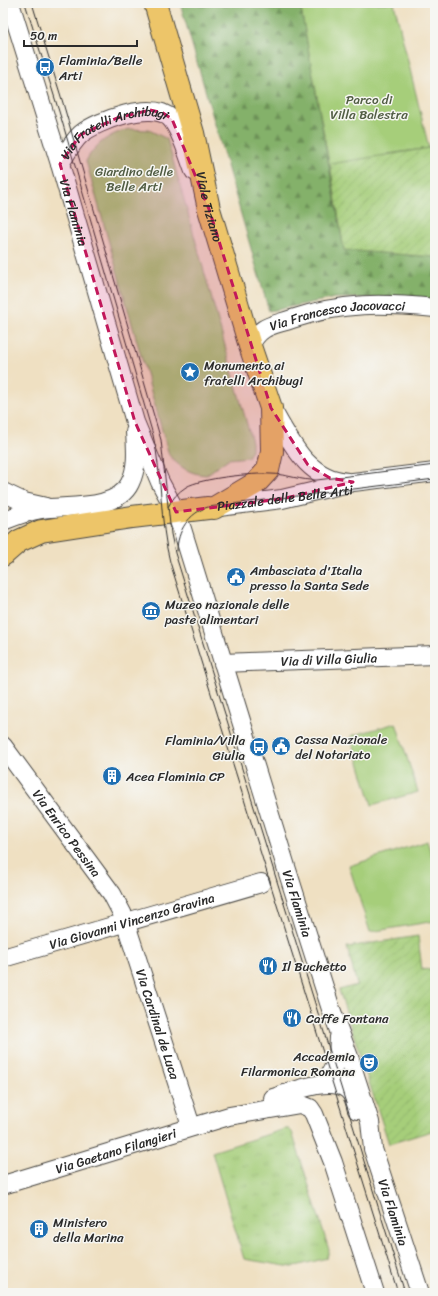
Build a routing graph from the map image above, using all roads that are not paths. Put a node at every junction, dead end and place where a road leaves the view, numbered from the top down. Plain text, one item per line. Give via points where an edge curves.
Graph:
1 (10, 3) edge
2 (155, 3) edge
3 (60, 164) junction
4 (209, 209) junction
5 (435, 308) edge
6 (250, 346) junction
7 (271, 408) junction
8 (135, 422) junction
9 (435, 472) edge
10 (353, 482) junction
11 (3, 492) edge
12 (211, 508) junction
13 (176, 512) junction
14 (56, 518) junction
15 (3, 521) edge
16 (3, 555) edge
17 (435, 655) edge
18 (223, 663) junction
19 (3, 746) edge
20 (261, 883) dead end
21 (126, 922) junction
22 (3, 958) edge
23 (338, 1031) junction
24 (325, 1084) junction
25 (295, 1091) junction
26 (229, 1116) junction
27 (191, 1126) junction
28 (373, 1149) junction
29 (333, 1162) junction
30 (3, 1185) edge
31 (374, 1293) edge
32 (420, 1293) edge

1 - 3 street, Via Flaminia
2 - 4 main road, Viale Tiziano via 193,133
3 - 4 street, Via Fratelli Archibugi via 74,141 87,130 133,113 158,111 169,117 176,128
3 - 8 street, Via Flaminia
4 - 6 main road, Viale Tiziano
5 - 6 street, Via Francesco Jacovacci via 364,304 327,309 262,329
6 - 7 main road, Viale Tiziano
7 - 10 street, Viale Tiziano via 308,465 330,478
7 - 12 main road, Viale Tiziano via 272,452 268,470 256,483
8 - 13 street, Via Flaminia via 160,482
8 - 14 street via 136,462 125,491 117,498
9 - 10 street, Piazzale delle Belle Arti
10 - 12 street, Piazzale delle Belle Arti via 282,499
11 - 14 street
12 - 13 main road, Piazzale delle Belle Arti
13 - 14 main road, Piazzale delle Belle Arti
13 - 18 street, Via Flaminia
14 - 15 street via 33,511
14 - 16 main road via 15,544
17 - 18 street, Via di Villa Giulia
18 - 23 street, Via Flaminia
19 - 21 street, Via Enrico Pessina via 112,894
20 - 21 street, Via Giovanni Vincenzo Gravina
21 - 22 street, Via Giovanni Vincenzo Gravina
21 - 27 street, Via Cardinal de Luca
23 - 24 street via 338,1059
23 - 28 street, Via Flaminia via 370,1122
24 - 25 street
24 - 28 street via 340,1085 350,1092
25 - 26 street
25 - 29 street via 309,1091 317,1096
26 - 27 street, Via Gaetano Filangieri
26 - 29 street via 292,1104 306,1106 314,1114
27 - 30 street, Via Gaetano Filangieri
28 - 32 street, Via Flaminia
29 - 31 street

